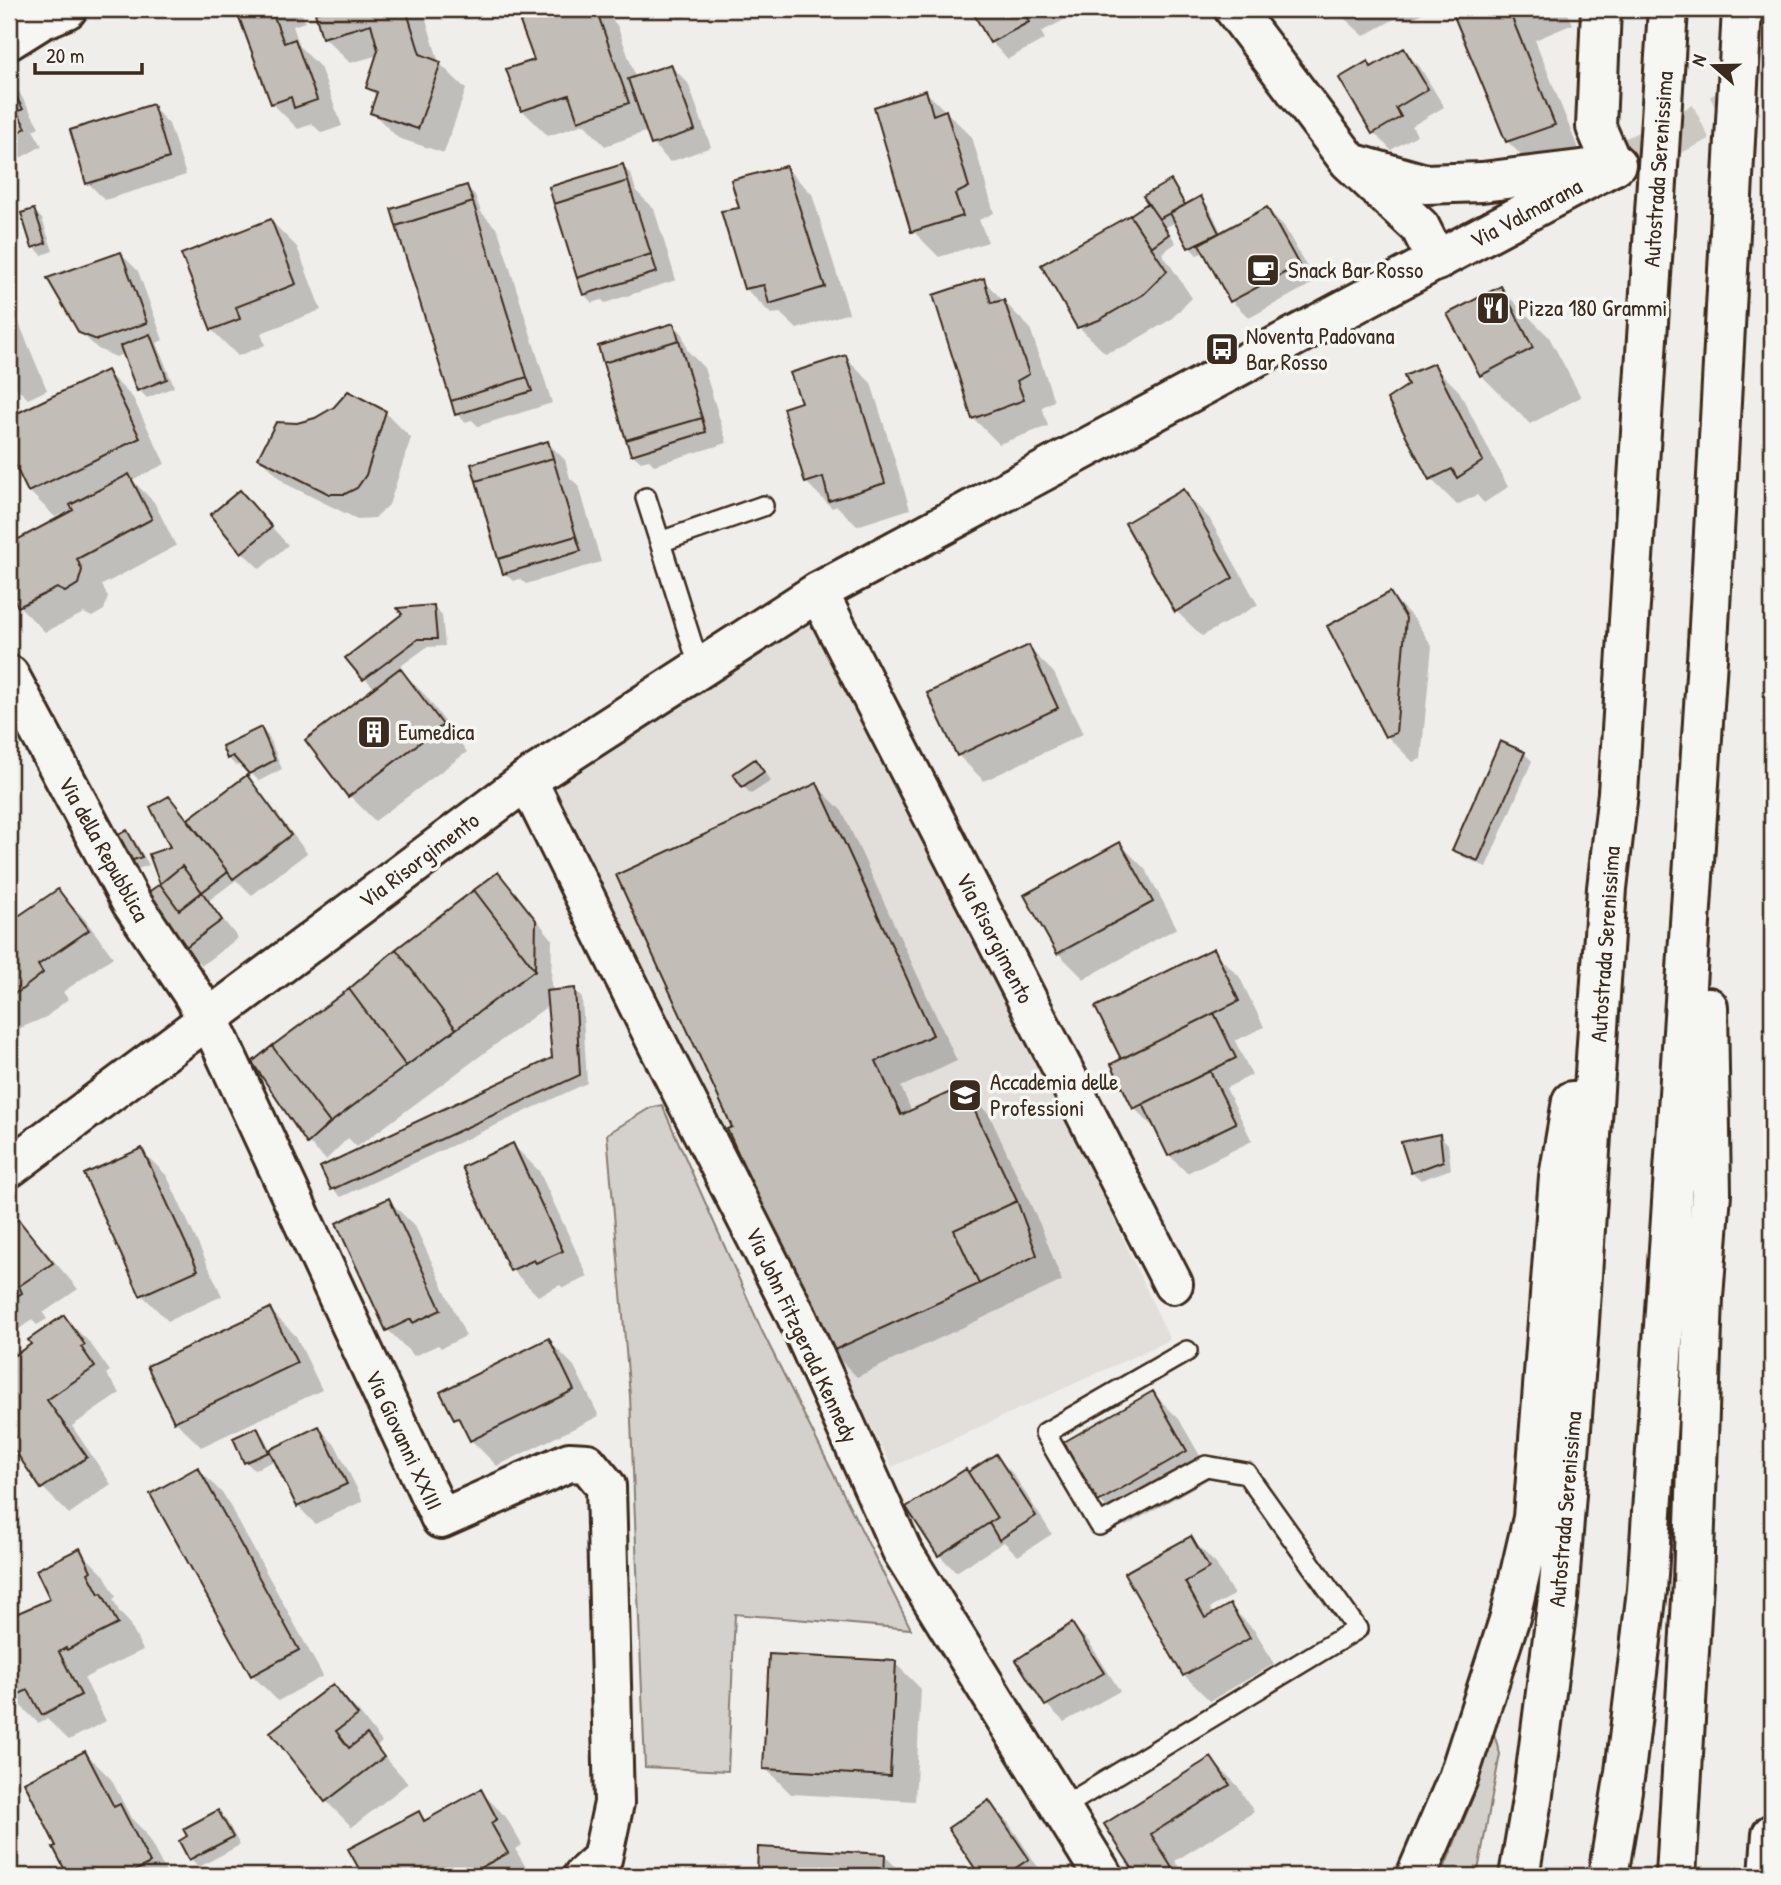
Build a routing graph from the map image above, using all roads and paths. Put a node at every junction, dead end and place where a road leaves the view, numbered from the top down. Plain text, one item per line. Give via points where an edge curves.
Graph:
1 (67, 9) edge
2 (1234, 9) edge
3 (1601, 9) edge
4 (1668, 9) edge
5 (1742, 9) edge
6 (9, 40) edge
7 (1351, 163) junction
8 (1615, 165) junction
9 (1437, 261) junction
10 (646, 498) dead end
11 (763, 506) dead end
12 (660, 542) junction
13 (818, 592) junction
14 (700, 669) junction
15 (9, 675) edge
16 (1703, 707) junction
17 (527, 780) junction
18 (1607, 888) junction
19 (207, 1018) junction
20 (22, 1158) edge
21 (1173, 1284) dead end
22 (1187, 1351) dead end
23 (1061, 1808) junction
24 (1772, 1834) edge
25 (583, 1876) edge
26 (1103, 1876) edge
27 (1416, 1876) edge
28 (1519, 1876) edge
29 (1608, 1876) edge
30 (1676, 1876) edge
31 (1769, 1876) edge

1 - 6 main road
2 - 7 main road
3 - 8 main road via 1596,127
4 - 18 main road, Autostrada Serenissima, bridge via 1618,793
5 - 16 main road, bridge
7 - 8 main road via 1425,184 1482,182
7 - 9 main road via 1420,227
8 - 9 main road, Via Valmarana
9 - 13 main road, Via Risorgimento
10 - 12 lane
11 - 12 lane
12 - 14 lane
13 - 14 main road, Via Risorgimento
13 - 21 main road, Via Risorgimento
14 - 17 main road, Via Risorgimento
15 - 19 main road, Via della Repubblica via 131,902
16 - 29 main road via 1647,1590
16 - 30 main road via 1712,1193 1703,1297
17 - 19 main road, Via Risorgimento
17 - 23 main road, Via John Fitzgerald Kennedy via 796,1315 902,1551
18 - 27 main road via 1559,1177 1534,1518 1510,1617 1458,1778
18 - 28 main road, Autostrada Serenissima via 1558,1598
19 - 20 main road, Via Risorgimento
19 - 25 main road, Via Giovanni XXIII via 441,1519 569,1462 587,1463 606,1486 614,1803 601,1859
22 - 23 lane via 1045,1433 1099,1525 1206,1466 1246,1474 1357,1629
23 - 26 main road, Via John Fitzgerald Kennedy
24 - 31 main road

